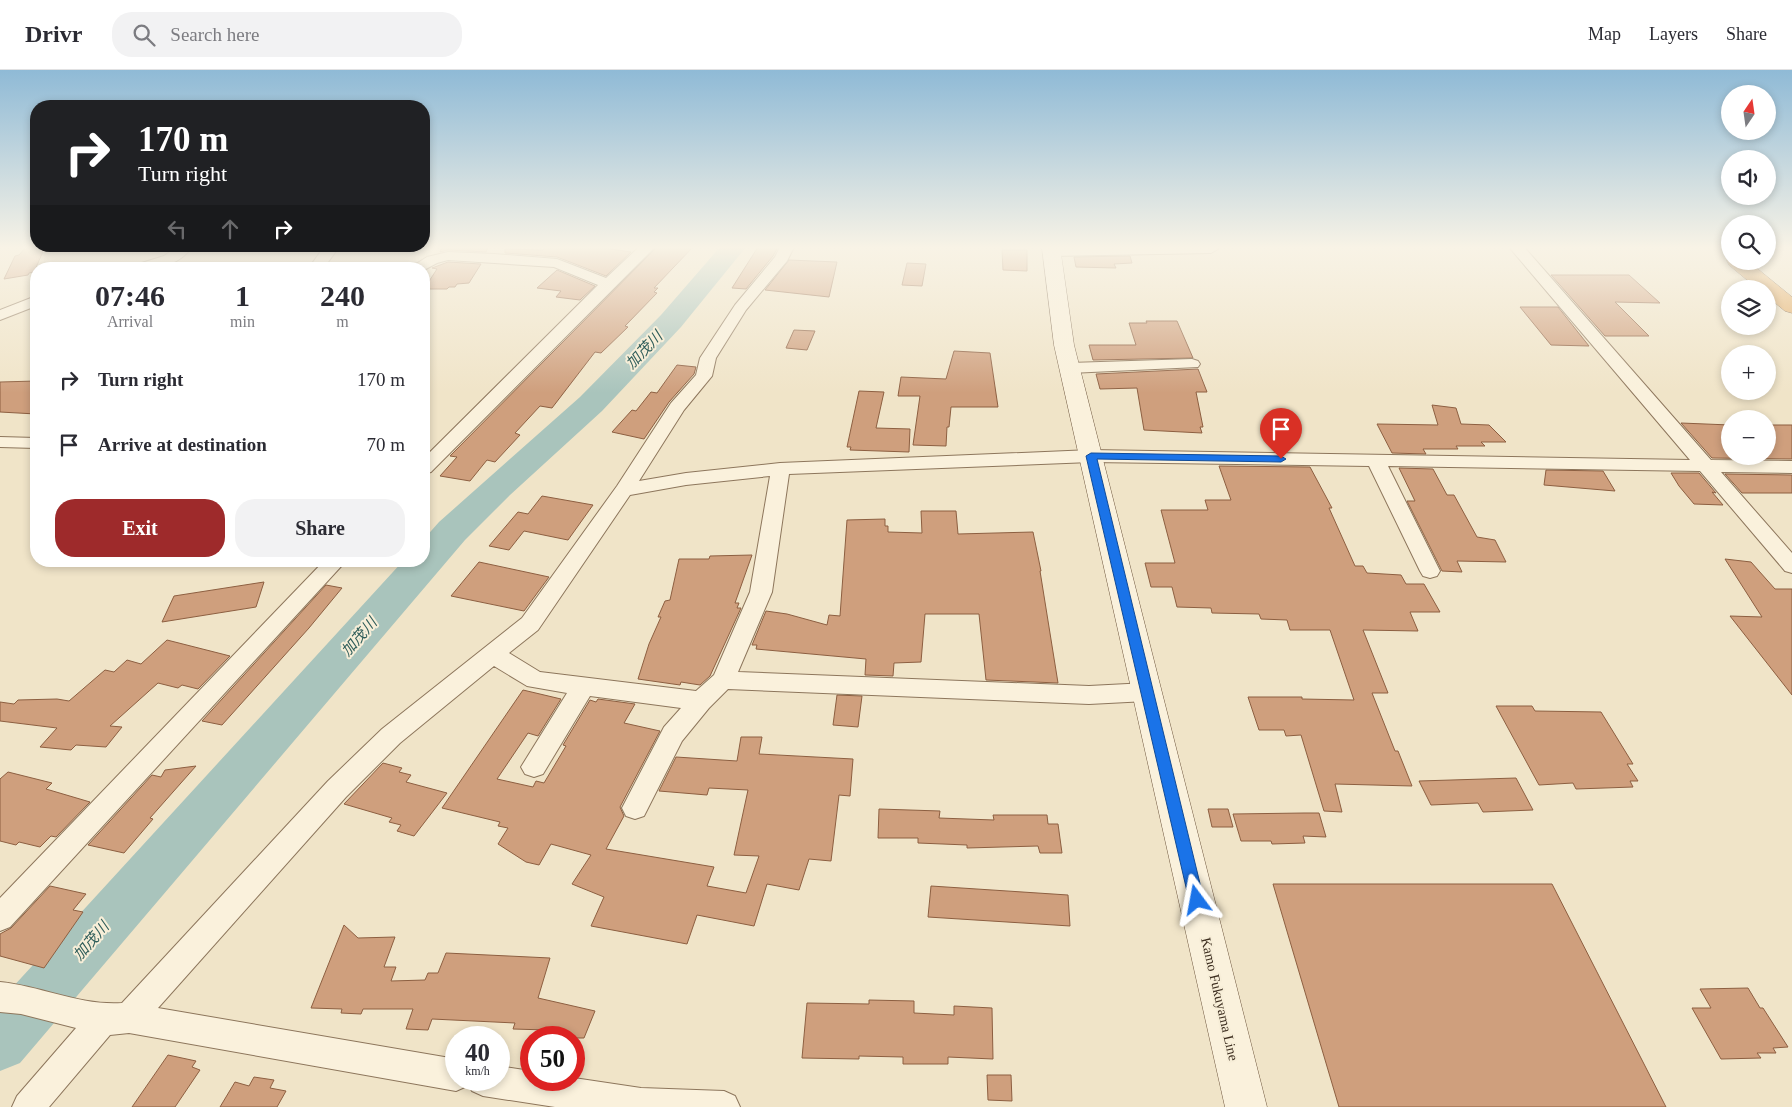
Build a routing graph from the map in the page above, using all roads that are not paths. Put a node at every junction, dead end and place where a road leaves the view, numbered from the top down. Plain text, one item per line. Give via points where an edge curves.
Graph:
1 (596, 295) edge
2 (751, 295) edge
3 (1057, 295) edge
4 (1558, 295) edge
5 (1778, 295) edge
6 (30, 303) edge
7 (1792, 307) edge
8 (0, 315) edge
9 (1192, 364) dead end
10 (1070, 368) junction
11 (0, 442) edge
12 (30, 443) edge
13 (1091, 456) junction
14 (430, 459) edge
15 (1376, 461) junction
16 (1703, 465) junction
17 (1792, 467) edge
18 (780, 469) junction
19 (624, 490) junction
20 (1792, 566) edge
21 (330, 567) edge
22 (1430, 571) dead end
23 (493, 654) junction
24 (723, 680) junction
25 (583, 688) junction
26 (1147, 692) junction
27 (701, 701) junction
28 (534, 767) dead end
29 (635, 808) dead end
30 (0, 918) edge
31 (11, 998) edge
32 (116, 1018) junction
33 (445, 1073) edge
34 (510, 1084) edge
35 (640, 1106) edge
36 (28, 1107) edge
37 (724, 1107) edge
38 (1246, 1107) edge

1 - 14 street
2 - 19 street via 708,358 704,376 678,407
3 - 10 main road, Kamo Fukuyama Line
4 - 16 street
5 - 7 highway
6 - 8 street
9 - 10 street
10 - 13 main road, Kamo Fukuyama Line
11 - 12 street
13 - 15 street
13 - 18 street
13 - 26 main road, Kamo Fukuyama Line
15 - 16 street
15 - 22 street
16 - 17 street
16 - 20 street
18 - 19 street via 686,479
18 - 24 street via 761,592
19 - 23 street via 530,624
21 - 30 street
23 - 25 street via 535,680
23 - 32 street via 391,736
24 - 26 street via 1089,695
24 - 27 street
25 - 27 street
25 - 28 street
26 - 38 main road, Kamo Fukuyama Line
27 - 29 street via 673,734
31 - 32 street
32 - 33 street
32 - 36 street
34 - 35 street
35 - 37 street

